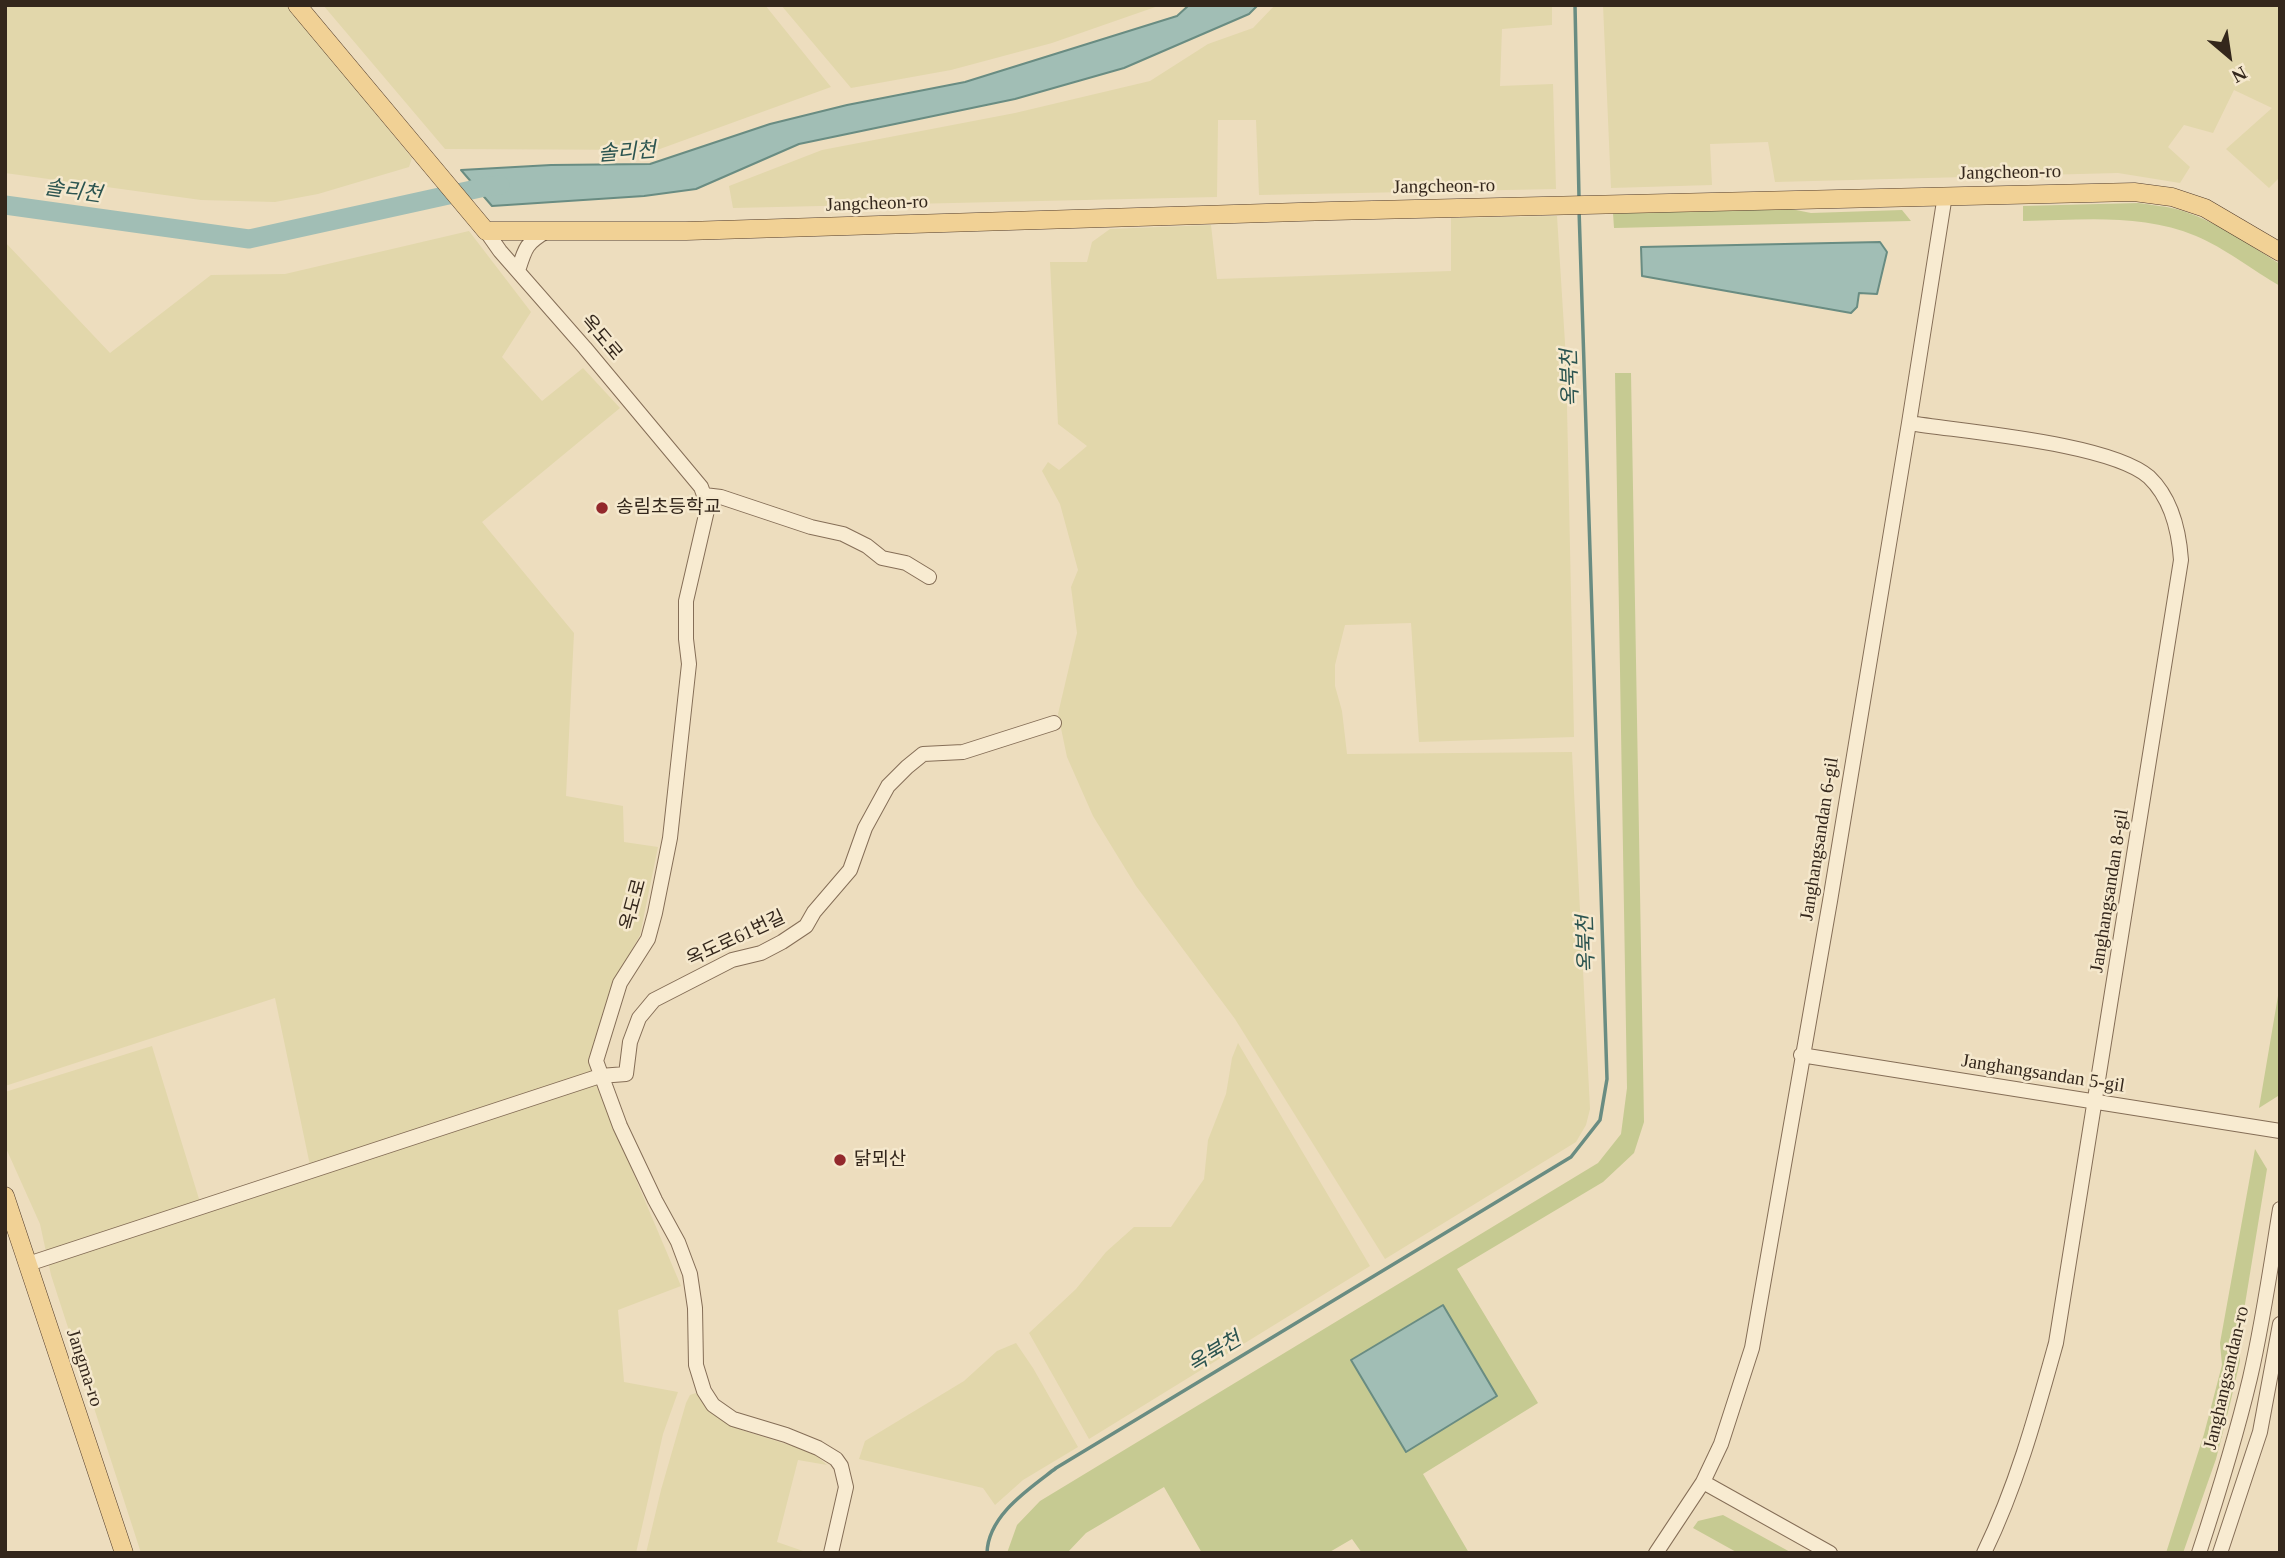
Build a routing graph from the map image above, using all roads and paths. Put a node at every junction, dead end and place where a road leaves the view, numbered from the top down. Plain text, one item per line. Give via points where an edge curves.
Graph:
1 (297, 5) edge
2 (1945, 195) junction
3 (486, 231) junction
4 (547, 232) junction
5 (2280, 252) edge
6 (517, 271) junction
7 (1909, 423) junction
8 (704, 495) junction
9 (929, 577) dead end
10 (1054, 723) dead end
11 (1801, 1055) junction
12 (600, 1076) junction
13 (2096, 1102) junction
14 (2280, 1131) edge
15 (5, 1196) edge
16 (2280, 1209) edge
17 (28, 1264) junction
18 (2280, 1324) edge
19 (1703, 1482) junction
20 (124, 1553) edge
21 (831, 1553) edge
22 (1656, 1553) edge
23 (1830, 1553) edge
24 (1984, 1553) edge
25 (2199, 1553) edge
26 (2220, 1553) edge

1 - 3 main road
2 - 4 main road, Jangcheon-ro via 685,232
2 - 5 main road, Jangcheon-ro via 2134,192 2172,197 2205,208
2 - 7 street, Janghangsandan 6-gil
3 - 4 main road, Jangcheon-ro
3 - 6 street, 옥도로
4 - 6 street via 530,241
6 - 8 street, 옥도로
7 - 11 street, Janghangsandan 6-gil
7 - 13 street, Janghangsandan 8-gil via 2068,447 2124,462 2149,478 2168,503 2179,530 2181,560
8 - 9 street via 843,534 882,558 906,563
8 - 12 street, 옥도로 via 708,506 686,601 689,664 670,838 648,939 620,983 596,1061
10 - 12 street, 옥도로61번길 via 963,752 923,754 888,786 865,828 850,870 806,926 761,953 732,960 654,1000 639,1018 626,1074
11 - 13 street, Janghangsandan 5-gil
11 - 19 street, Janghangsandan 6-gil via 1752,1348 1721,1444
12 - 17 street
12 - 21 street, 옥도로 via 690,1274 696,1365 704,1391 713,1405 733,1419 818,1448 841,1466 846,1487
13 - 14 street, Janghangsandan 5-gil
13 - 24 street, Janghangsandan 8-gil via 2056,1343 2029,1440
15 - 17 main road, Jangma-ro
16 - 25 street, Janghangsandan-ro via 2250,1379
17 - 20 main road, Jangma-ro
18 - 26 street, Janghangsandan-ro via 2260,1432
19 - 22 street, Janghangsandan 6-gil
19 - 23 street

